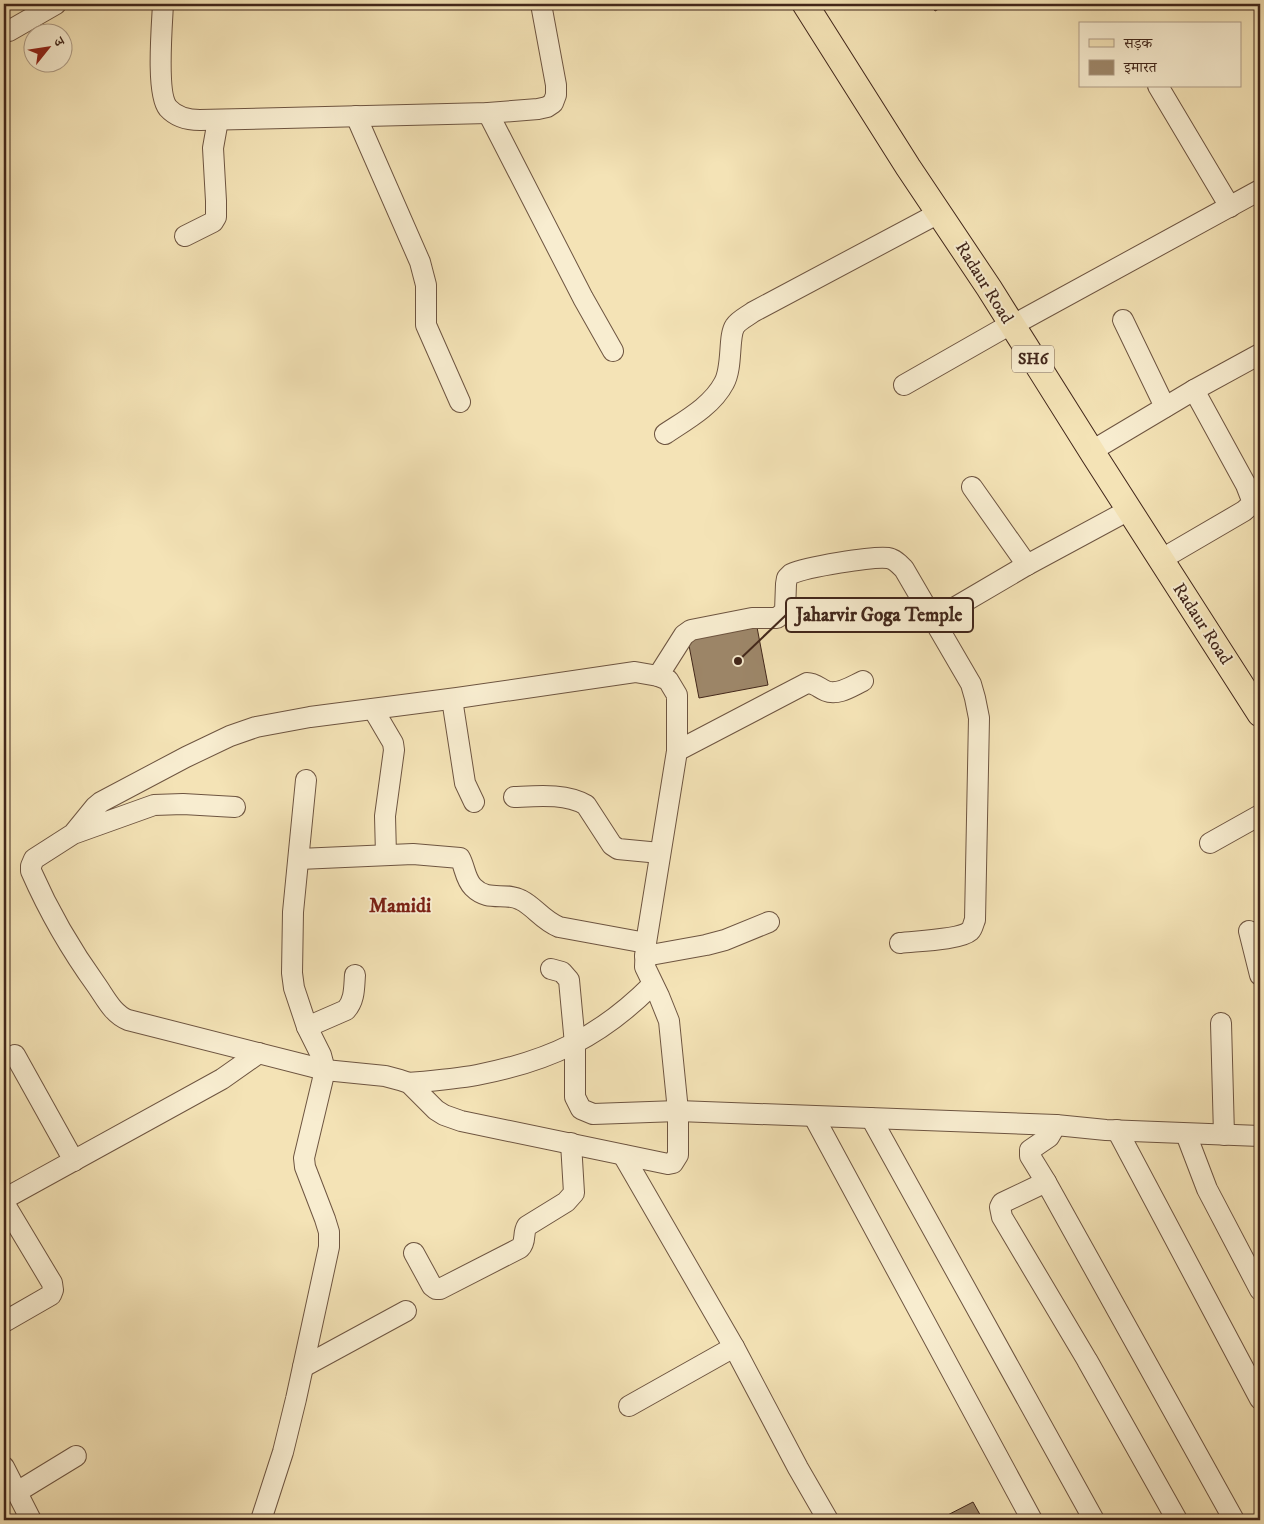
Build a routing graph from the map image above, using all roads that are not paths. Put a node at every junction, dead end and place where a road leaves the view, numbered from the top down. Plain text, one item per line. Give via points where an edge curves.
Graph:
1 (56, 4) edge
2 (162, 4) edge
3 (542, 4) edge
4 (805, 4) edge
5 (822, 4) edge
6 (4, 32) edge
7 (1159, 88) edge
8 (488, 113) junction
9 (356, 116) junction
10 (218, 120) junction
11 (1260, 190) edge
12 (1230, 207) junction
13 (939, 213) junction
14 (185, 236) dead end
15 (1123, 320) dead end
16 (1018, 321) junction
17 (613, 351) dead end
18 (1260, 354) edge
19 (904, 385) dead end
20 (1194, 390) junction
21 (460, 402) dead end
22 (1165, 407) junction
23 (665, 434) dead end
24 (1100, 446) junction
25 (1253, 481) edge
26 (972, 487) dead end
27 (1129, 510) junction
28 (1172, 553) junction
29 (1027, 565) junction
30 (934, 619) junction
31 (658, 676) junction
32 (863, 681) dead end
33 (1260, 688) edge
34 (452, 699) junction
35 (373, 709) junction
36 (1260, 714) edge
37 (677, 751) junction
38 (306, 780) dead end
39 (514, 796) dead end
40 (474, 802) dead end
41 (236, 807) dead end
42 (1260, 815) edge
43 (73, 834) junction
44 (1210, 843) dead end
45 (660, 853) junction
46 (386, 855) junction
47 (298, 859) junction
48 (769, 922) dead end
49 (1249, 931) dead end
50 (900, 943) dead end
51 (646, 950) junction
52 (551, 970) dead end
53 (355, 975) dead end
54 (1260, 976) edge
55 (652, 984) junction
56 (1221, 1024) dead end
57 (307, 1027) junction
58 (575, 1044) junction
59 (259, 1054) junction
60 (15, 1055) dead end
61 (326, 1070) junction
62 (408, 1084) junction
63 (678, 1111) junction
64 (814, 1117) junction
65 (871, 1118) junction
66 (1056, 1125) junction
67 (1117, 1130) junction
68 (1186, 1134) junction
69 (1224, 1135) junction
70 (1260, 1136) edge
71 (571, 1143) junction
72 (623, 1155) junction
73 (74, 1161) junction
74 (1046, 1182) junction
75 (4, 1201) edge
76 (414, 1252) dead end
77 (1260, 1290) edge
78 (406, 1310) dead end
79 (4, 1322) edge
80 (734, 1347) junction
81 (304, 1367) junction
82 (1260, 1399) edge
83 (629, 1406) dead end
84 (76, 1456) dead end
85 (4, 1467) edge
86 (17, 1492) junction
87 (32, 1520) edge
88 (261, 1520) edge
89 (828, 1520) edge
90 (1032, 1520) edge
91 (1094, 1520) edge
92 (1177, 1520) edge
93 (1234, 1520) edge

1 - 6 street
2 - 10 street via 161,82 165,103 186,120
3 - 8 street via 556,85 553,103 538,109
4 - 13 main road, Radaur Road / SH6
5 - 16 main road, Radaur Road / SH6
7 - 12 street
8 - 9 street
8 - 17 street
9 - 10 street
9 - 21 street via 420,262 426,285 426,325
10 - 14 street via 213,148 216,216 213,222
11 - 12 street
12 - 16 street
13 - 16 main road, Radaur Road / SH6
13 - 23 street via 741,320 732,333 730,366 723,385 696,414
15 - 22 street
16 - 19 street
16 - 24 main road, Radaur Road / SH6
16 - 27 main road, Radaur Road / SH6
18 - 20 street
20 - 22 street
20 - 25 street
22 - 24 street
24 - 28 main road, Radaur Road / SH6
25 - 28 street via 1251,506
26 - 29 street
27 - 29 street
27 - 36 main road, Radaur Road / SH6
28 - 33 main road, Radaur Road / SH6
29 - 30 street
30 - 31 street via 904,569 890,558 796,572 787,578 786,606 782,615 691,630 684,635
30 - 50 street via 971,684 979,718 975,920 970,931 954,937
31 - 34 street via 635,672
31 - 37 street via 668,680 677,695
32 - 37 street via 834,692 808,683
34 - 35 street
34 - 40 street via 466,783
35 - 43 street via 256,727 230,736 101,802
35 - 46 street via 394,750 384,816
37 - 45 street
38 - 47 street
39 - 45 street via 580,802 586,805 618,849
41 - 43 street via 154,805
42 - 44 street
43 - 59 street via 38,856 31,871 57,925 115,1012 128,1020
45 - 51 street
46 - 47 street
46 - 51 street via 460,858 468,880 482,894 491,898 512,896 548,923
47 - 57 street via 292,974
48 - 51 street via 706,945
49 - 54 street
51 - 55 street via 645,967
52 - 58 street via 562,972 569,980
53 - 57 street via 353,997 346,1010
55 - 58 street via 637,1000
55 - 63 street via 669,1021
56 - 69 street
57 - 61 street
58 - 62 street via 548,1056 477,1075
58 - 63 street via 574,1090 581,1109 601,1115
59 - 61 street
59 - 73 street via 222,1079
60 - 73 street
61 - 62 street via 385,1076
61 - 81 street via 304,1158 329,1232 329,1247
62 - 71 street via 444,1115
63 - 64 street
63 - 72 street via 678,1155 673,1163
64 - 65 street
64 - 90 street
65 - 66 street
65 - 91 street
66 - 67 street
66 - 74 street via 1050,1137 1030,1150 1030,1156
67 - 68 street
67 - 82 street
68 - 69 street
68 - 77 street via 1207,1189
69 - 70 street
71 - 72 street
71 - 76 street via 574,1193 527,1226 520,1248 440,1289 432,1286
72 - 80 street
73 - 75 street
74 - 92 street via 1002,1203 1002,1217
74 - 93 street
75 - 79 street via 52,1283 53,1290 51,1296
78 - 81 street
80 - 83 street
80 - 89 street
81 - 88 street via 283,1452
84 - 86 street
85 - 86 street
86 - 87 street

